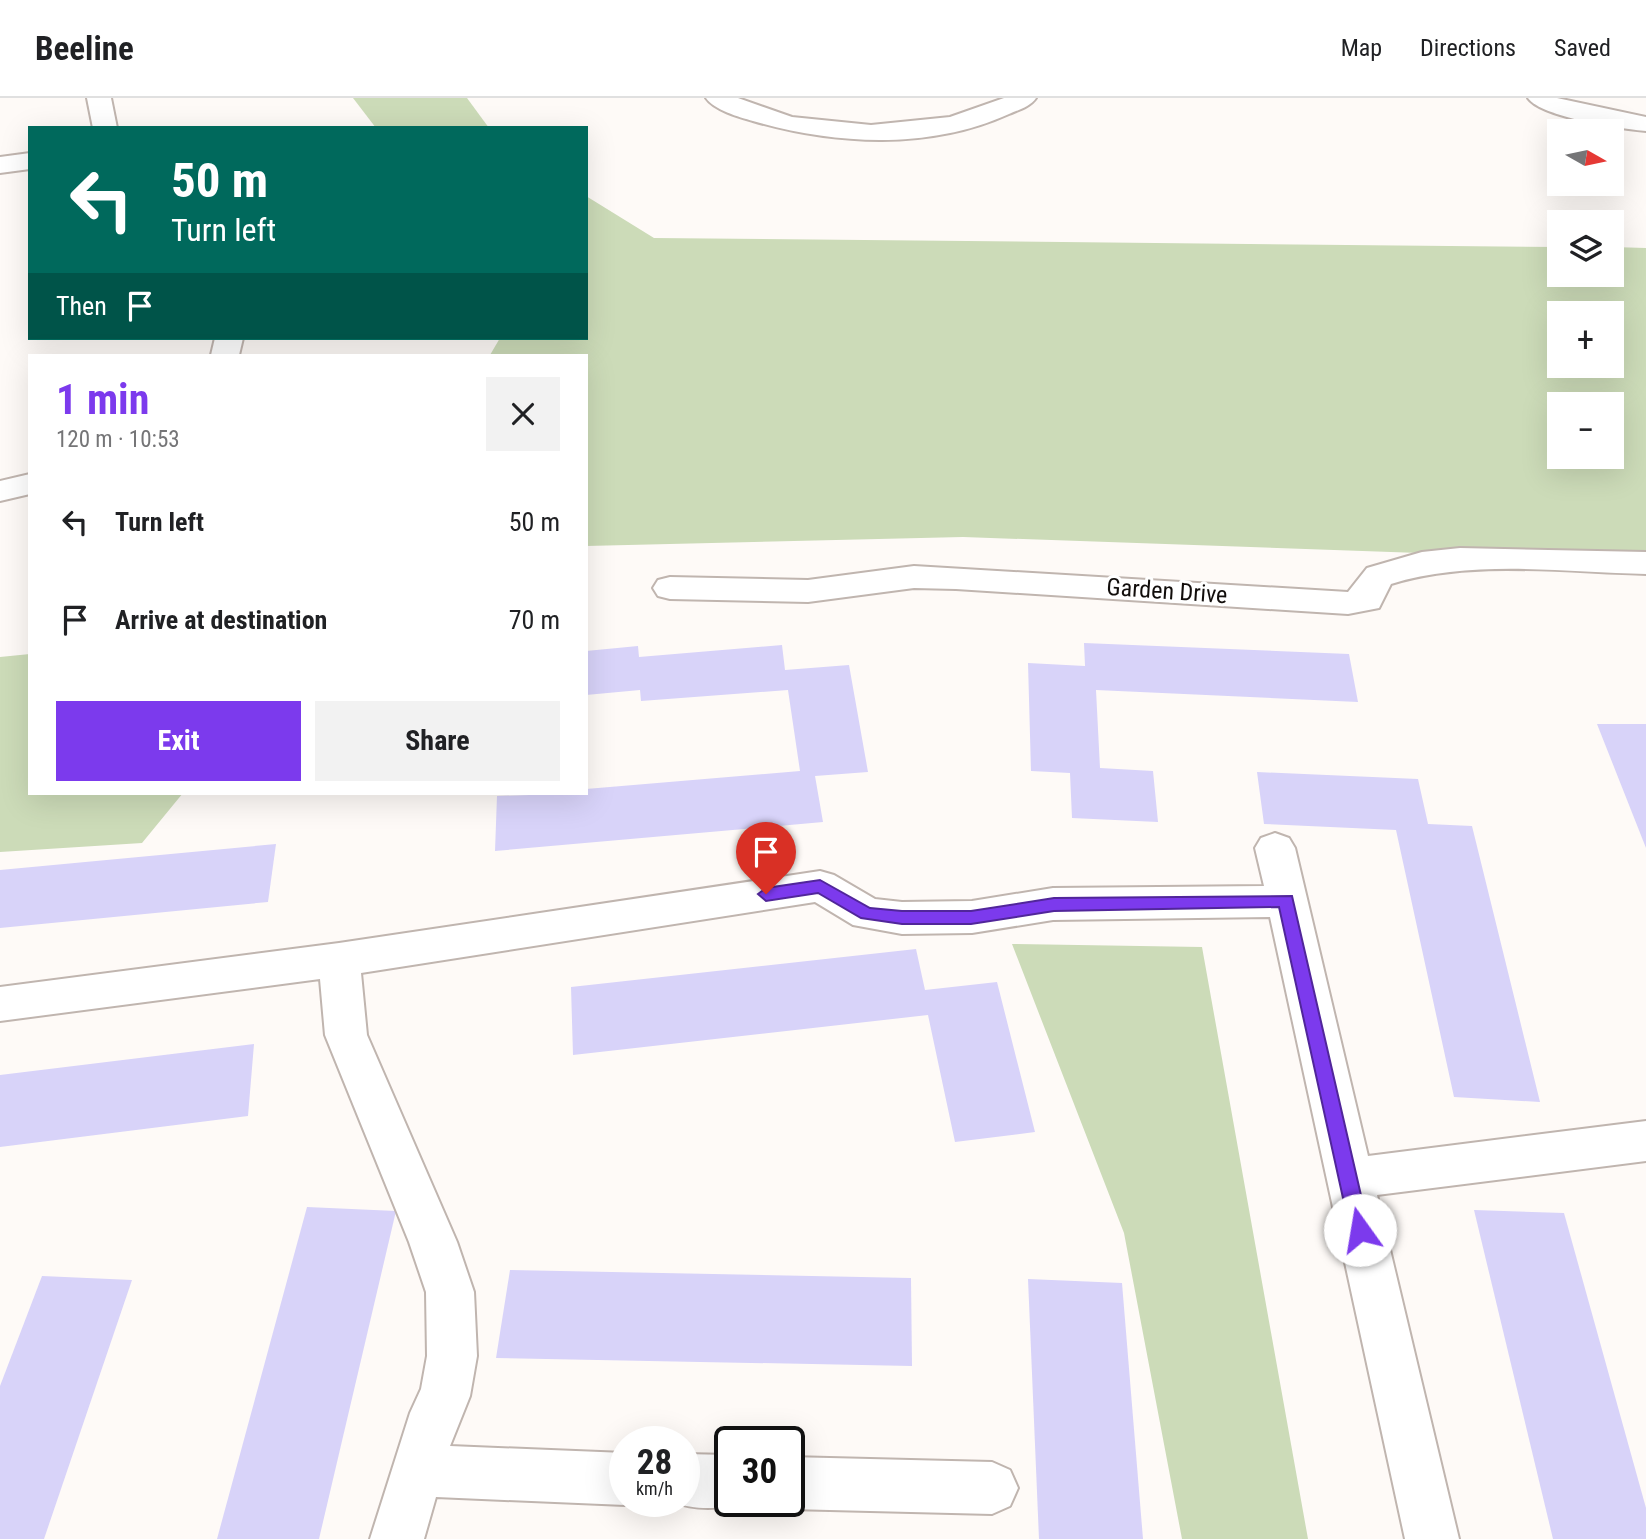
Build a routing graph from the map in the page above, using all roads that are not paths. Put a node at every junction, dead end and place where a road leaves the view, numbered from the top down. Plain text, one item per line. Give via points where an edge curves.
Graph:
1 (99, 98) edge
2 (718, 98) edge
3 (1024, 98) edge
4 (1540, 98) edge
5 (1646, 124) edge
6 (105, 126) edge
7 (28, 161) edge
8 (0, 166) edge
9 (28, 484) edge
10 (0, 491) edge
11 (1643, 570) edge
12 (670, 588) dead end
13 (1275, 848) dead end
14 (1286, 901) junction
15 (339, 960) junction
16 (0, 1004) edge
17 (1646, 1141) edge
18 (1348, 1179) junction
19 (419, 1471) junction
20 (609, 1478) edge
21 (805, 1483) edge
22 (992, 1488) dead end
23 (397, 1539) edge
24 (1432, 1539) edge

1 - 6 street
2 - 3 street via 806,127 880,132 945,126
4 - 5 street
7 - 8 street
9 - 10 street
11 - 12 street, Garden Drive via 1460,559 1422,563 1379,576 1368,589 1367,600 1348,603 914,577 808,591
13 - 14 street
14 - 15 street via 1054,904 971,917 902,918 867,914 820,886
14 - 18 street
15 - 16 street
15 - 19 street via 346,1035 450,1292 453,1356 445,1396 435,1413
17 - 18 street
18 - 24 street
19 - 20 street
19 - 23 street
21 - 22 street

